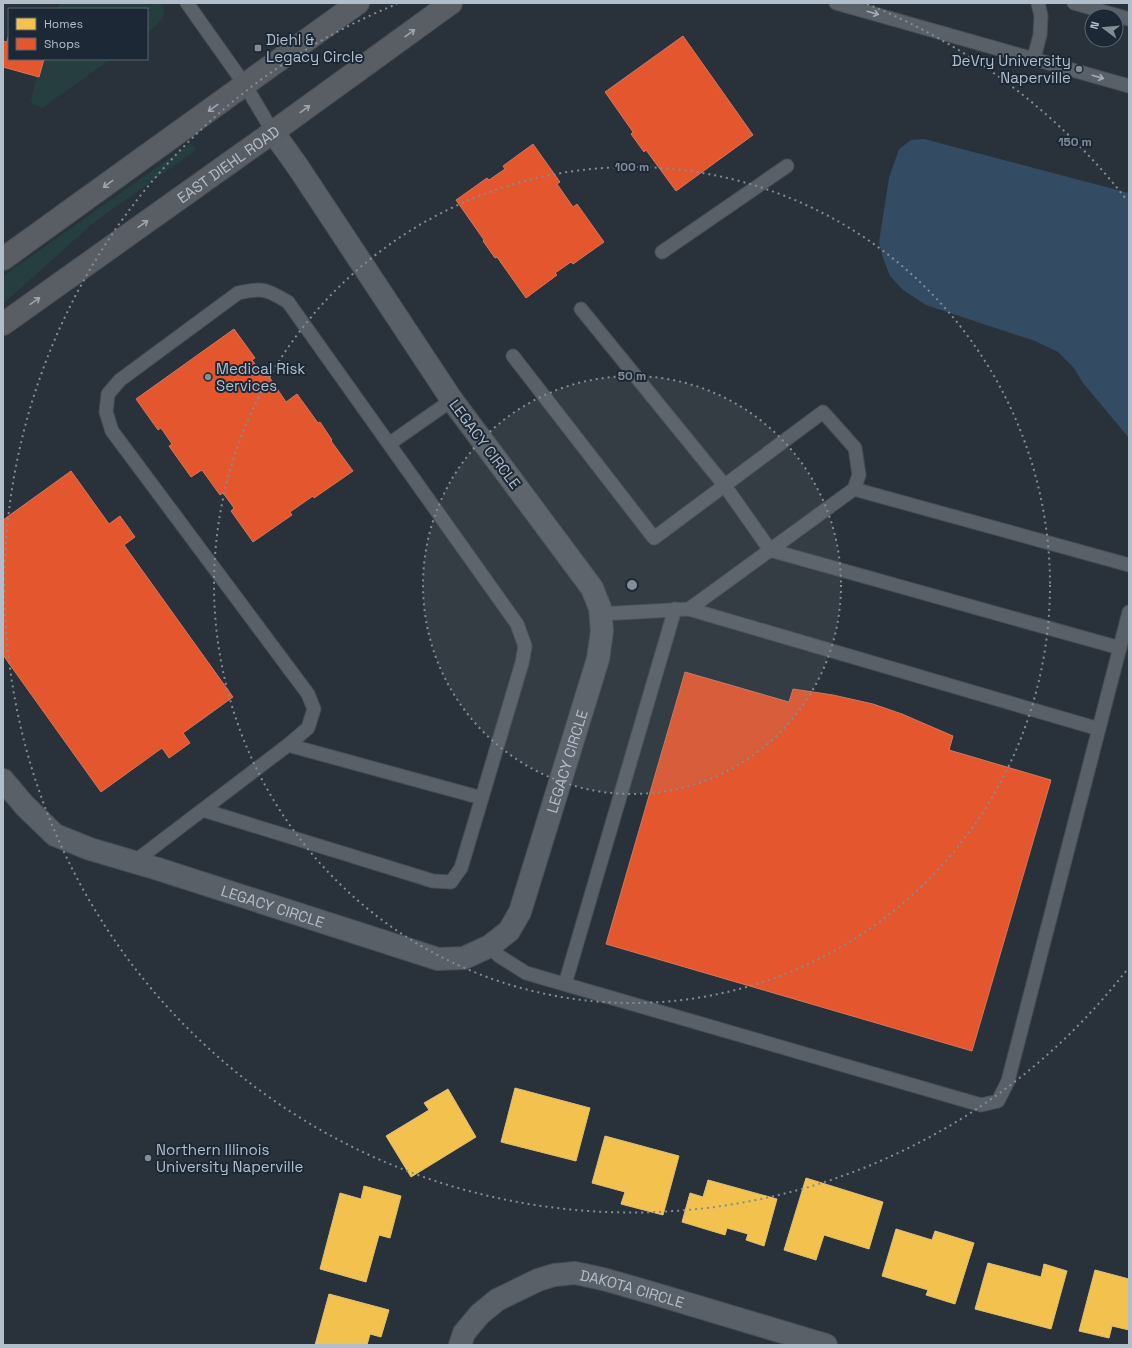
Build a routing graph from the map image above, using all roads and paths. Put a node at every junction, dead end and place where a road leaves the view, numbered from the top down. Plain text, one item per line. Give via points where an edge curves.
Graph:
1 (187, 3) edge
2 (358, 3) edge
3 (451, 3) edge
4 (836, 3) edge
5 (1038, 3) edge
6 (1074, 3) edge
7 (1129, 19) edge
8 (1034, 58) junction
9 (245, 85) junction
10 (1129, 86) edge
11 (273, 132) junction
12 (787, 166) dead end
13 (662, 252) dead end
14 (3, 259) edge
15 (581, 309) dead end
16 (3, 324) edge
17 (513, 356) dead end
18 (452, 400) junction
19 (389, 444) junction
20 (725, 486) junction
21 (854, 489) junction
22 (770, 550) junction
23 (1129, 565) edge
24 (689, 608) junction
25 (675, 609) junction
26 (1129, 612) edge
27 (600, 614) junction
28 (1120, 648) junction
29 (1099, 729) junction
30 (288, 746) junction
31 (3, 780) edge
32 (482, 798) junction
33 (203, 810) junction
34 (134, 862) junction
35 (490, 946) junction
36 (565, 984) junction
37 (460, 1345) edge
38 (826, 1345) edge

1 - 9 lane
2 - 9 street
11 -> 3 street, EAST DIEHL ROAD
4 -> 8 lane
5 - 8 lane via 1041,16 1040,35
6 - 7 lane
8 -> 10 lane
9 - 11 lane
9 -> 14 street
16 -> 11 street, EAST DIEHL ROAD
11 - 18 street, LEGACY CIRCLE
12 - 13 lane
15 - 20 lane
17 - 20 lane via 654,538
18 - 19 lane
18 - 27 street, LEGACY CIRCLE via 592,588
19 - 30 lane via 288,302 269,291 252,290 238,293 120,380 108,394 106,412 112,431 308,694 314,709 308,728
19 - 32 lane via 517,624 525,646
20 - 21 lane via 823,412 855,448 859,475
20 - 22 lane
21 - 22 lane
21 - 23 lane
22 - 24 lane
22 - 28 lane
24 - 25 lane
24 - 29 lane
25 - 27 lane
25 - 36 lane
26 - 28 lane
27 - 35 street, LEGACY CIRCLE via 602,631 598,659 520,912 508,931
28 - 29 lane
29 - 36 lane via 1008,1081 998,1101 981,1105
30 - 32 lane
30 - 33 lane
31 - 34 street, LEGACY CIRCLE via 55,835
32 - 33 lane via 461,868 451,882 433,881
33 - 34 lane
34 - 35 street, LEGACY CIRCLE via 438,959 464,958
35 - 36 lane via 499,956 526,973
37 - 38 street, DAKOTA CIRCLE via 464,1333 480,1314 498,1300 538,1280 575,1273 652,1293

